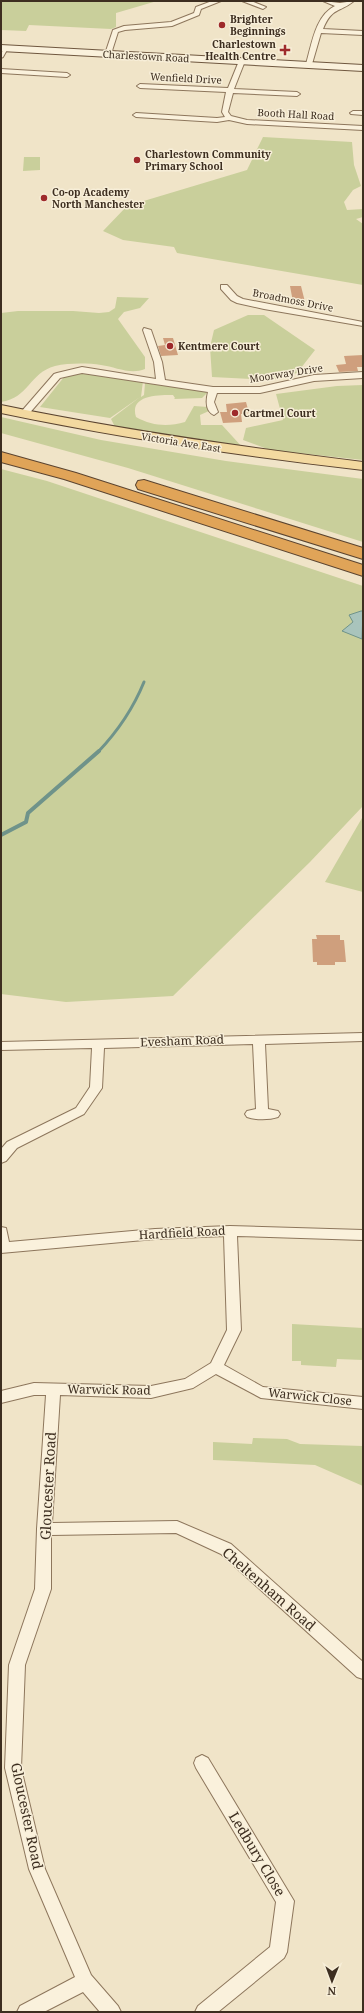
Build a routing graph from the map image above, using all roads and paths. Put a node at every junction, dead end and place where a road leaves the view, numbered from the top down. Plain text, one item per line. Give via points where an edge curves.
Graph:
1 (218, 1) edge
2 (244, 1) edge
3 (326, 1) edge
4 (352, 1) edge
5 (340, 5) junction
6 (263, 7) dead end
7 (319, 31) junction
8 (363, 33) edge
9 (2, 51) edge
10 (108, 54) junction
11 (242, 61) junction
12 (309, 64) junction
13 (363, 68) edge
14 (1, 71) edge
15 (67, 75) dead end
16 (140, 86) dead end
17 (230, 91) junction
18 (297, 94) dead end
19 (353, 112) dead end
20 (363, 113) edge
21 (136, 115) dead end
22 (229, 118) junction
23 (363, 128) edge
24 (224, 287) dead end
25 (363, 324) edge
26 (148, 330) dead end
27 (363, 375) edge
28 (161, 381) junction
29 (213, 390) junction
30 (1, 409) edge
31 (214, 412) dead end
32 (24, 414) junction
33 (1, 443) edge
34 (1, 457) edge
35 (363, 466) edge
36 (363, 554) edge
37 (363, 571) edge
38 (363, 1037) edge
39 (258, 1039) junction
40 (98, 1043) junction
41 (1, 1046) edge
42 (274, 1114) dead end
43 (1, 1158) edge
44 (230, 1231) junction
45 (1, 1232) edge
46 (363, 1235) edge
47 (2, 1247) edge
48 (216, 1367) junction
49 (53, 1389) junction
50 (1, 1397) edge
51 (363, 1403) edge
52 (44, 1530) junction
53 (363, 1672) edge
54 (202, 1763) dead end
55 (84, 1981) junction
56 (26, 2012) edge
57 (112, 2012) edge
58 (204, 2012) edge

1 - 10 street via 198,8 197,14 172,24 115,31
2 - 6 street
3 - 5 street
4 - 5 street
5 - 7 street via 330,11
7 - 8 street
7 - 12 street
9 - 10 street, Charlestown Road
10 - 11 street, Charlestown Road
11 - 12 street, Charlestown Road
11 - 17 street
12 - 13 street, Charlestown Road
14 - 15 street
16 - 17 street, Wenfield Drive
17 - 18 street, Wenfield Drive
17 - 22 street via 225,114
19 - 20 street
21 - 22 street, Booth Hall Road via 217,120
22 - 23 street, Booth Hall Road via 246,122
24 - 25 street, Broadmoss Drive via 234,298 246,302
26 - 28 street
27 - 29 street, Moorway Drive via 314,378 260,390
28 - 29 street, Moorway Drive
28 - 32 street, Moorway Drive via 82,370 57,376
29 - 31 street via 210,402
30 - 32 main road, Victoria Ave East
32 - 35 main road, Victoria Ave East via 105,430
33 - 36 highway via 188,498
34 - 37 highway via 70,476
38 - 39 street, Evesham Road
39 - 40 street, Evesham Road
39 - 42 street via 256,1114
40 - 41 street, Evesham Road
40 - 43 street via 96,1088 80,1111 12,1145
44 - 46 street, Hardfield Road
44 - 47 street, Hardfield Road via 148,1234
44 - 48 street via 234,1330
45 - 47 street
48 - 49 street, Warwick Road via 188,1384 151,1392
48 - 51 street, Warwick Close via 261,1392
49 - 50 street, Warwick Road via 34,1389
49 - 52 street, Gloucester Road
52 - 53 street, Cheltenham Road via 177,1527 226,1549
52 - 55 street, Gloucester Road via 43,1589 17,1665 13,1768 37,1869
54 - 58 street, Ledbury Close via 285,1901 278,1952
55 - 56 street
55 - 57 street, Gloucester Road

